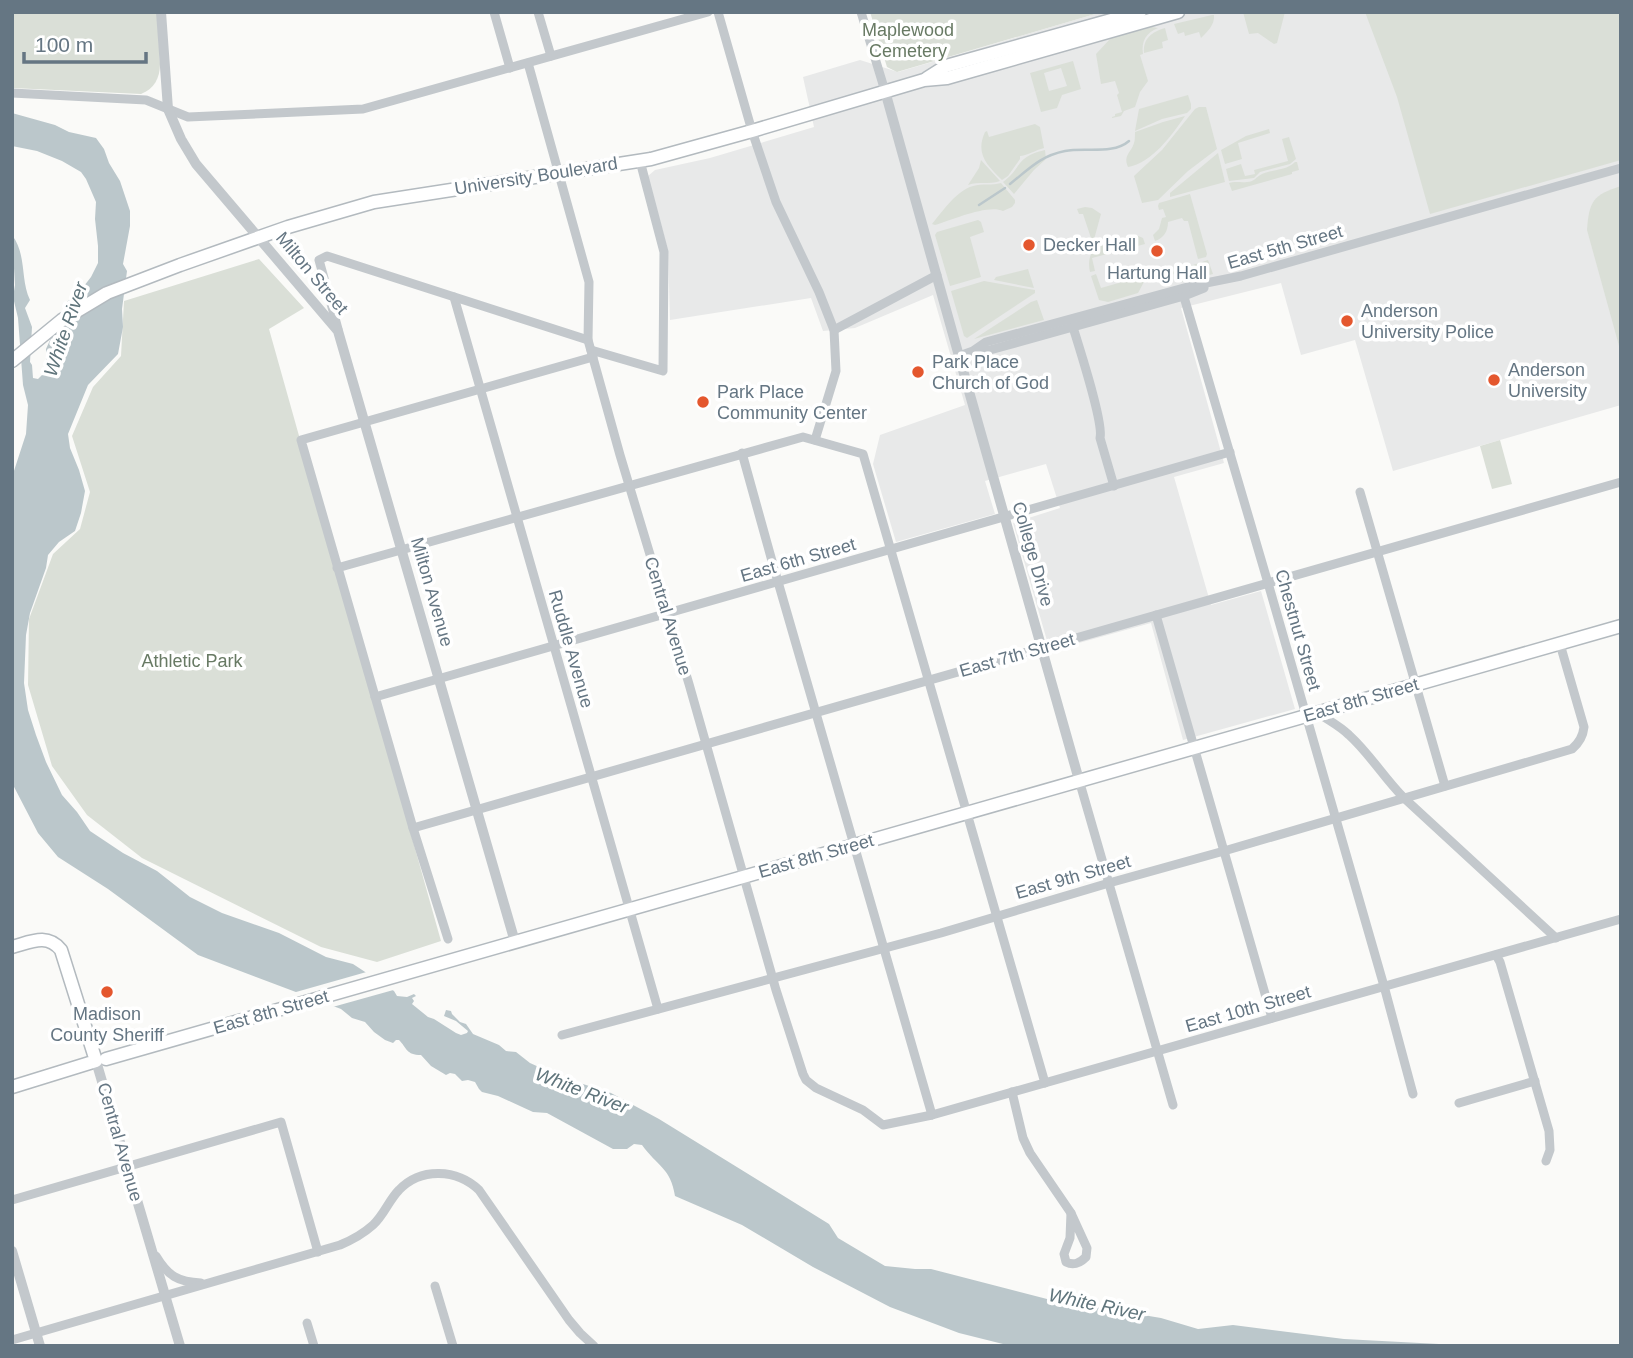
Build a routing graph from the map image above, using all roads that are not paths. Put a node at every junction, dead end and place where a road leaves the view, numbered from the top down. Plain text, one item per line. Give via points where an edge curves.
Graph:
1 (161, 12) edge
2 (494, 12) edge
3 (538, 12) edge
4 (708, 12) edge
5 (718, 12) edge
6 (861, 12) edge
7 (1140, 12) edge
8 (1178, 12) edge
9 (551, 56) junction
10 (528, 63) junction
11 (976, 64) junction
12 (510, 68) junction
13 (886, 91) junction
14 (12, 93) edge
15 (168, 109) junction
16 (752, 131) junction
17 (640, 160) junction
18 (1621, 168) edge
19 (557, 173) junction
20 (259, 237) junction
21 (937, 275) junction
22 (454, 297) junction
23 (1184, 297) dead end
24 (1072, 323) junction
25 (834, 330) junction
26 (338, 331) junction
27 (591, 349) junction
28 (958, 356) junction
29 (12, 361) edge
30 (481, 389) junction
31 (365, 422) junction
32 (815, 440) junction
33 (1230, 452) junction
34 (742, 453) junction
35 (1621, 482) edge
36 (629, 485) junction
37 (1114, 486) junction
38 (1360, 492) dead end
39 (517, 517) junction
40 (1004, 517) junction
41 (401, 550) junction
42 (891, 550) junction
43 (1377, 552) junction
44 (337, 568) junction
45 (778, 582) junction
46 (1268, 583) junction
47 (668, 613) junction
48 (1156, 615) junction
49 (1621, 626) edge
50 (1560, 644) junction
51 (554, 646) junction
52 (1042, 648) junction
53 (439, 679) junction
54 (928, 680) junction
55 (1416, 683) junction
56 (375, 697) junction
57 (817, 712) junction
58 (1312, 714) junction
59 (705, 744) junction
60 (1195, 747) junction
61 (592, 777) junction
62 (1079, 780) junction
63 (1446, 786) junction
64 (1404, 798) junction
65 (477, 810) junction
66 (967, 813) junction
67 (1335, 818) junction
68 (413, 828) junction
69 (855, 845) junction
70 (1224, 851) junction
71 (743, 877) junction
72 (1109, 883) junction
73 (630, 910) junction
74 (996, 916) junction
75 (1621, 919) edge
76 (1556, 938) junction
77 (448, 939) dead end
78 (515, 942) junction
79 (12, 947) edge
80 (885, 948) junction
81 (1496, 955) junction
82 (772, 979) junction
83 (1384, 986) junction
84 (659, 1009) junction
85 (1272, 1018) junction
86 (562, 1035) dead end
87 (1157, 1051) junction
88 (101, 1060) junction
89 (1535, 1081) junction
90 (1045, 1083) junction
91 (12, 1087) edge
92 (1012, 1092) junction
93 (1413, 1094) dead end
94 (1459, 1103) dead end
95 (1173, 1105) dead end
96 (932, 1115) junction
97 (883, 1125) joint
98 (1546, 1161) dead end
99 (127, 1167) junction
100 (12, 1200) edge
101 (1071, 1213) junction
102 (150, 1245) junction
103 (12, 1251) edge
104 (318, 1252) junction
105 (220, 1280) junction
106 (435, 1286) dead end
107 (165, 1296) junction
108 (307, 1323) dead end
109 (36, 1333) junction
110 (12, 1340) edge
111 (40, 1346) edge
112 (180, 1346) edge
113 (314, 1346) edge
114 (453, 1346) edge
115 (594, 1346) edge

1 - 15 street, Milton Street
2 - 12 street
3 - 9 street
4 - 9 street
5 - 16 street
6 - 13 street, College Drive
7 - 11 main road, University Boulevard
8 - 11 main road, University Boulevard
9 - 10 street
10 - 12 street
10 - 19 street, Central Avenue
11 - 13 main road, University Boulevard via 947,66 924,80
12 - 15 street via 363,109 188,117
13 - 16 main road, University Boulevard
13 - 21 street, College Drive
14 - 15 street via 146,100
15 - 20 street, Milton Street via 196,164
16 - 17 main road, University Boulevard
16 - 25 street via 776,202
17 - 19 main road, University Boulevard
17 - 27 street via 664,252 663,371
18 - 24 street, East 5th Street
19 - 20 main road, University Boulevard via 374,202
19 - 27 street, Central Avenue via 589,282
20 - 26 street, Milton Street
20 - 29 main road, University Boulevard via 107,293 62,320
21 - 25 street
21 - 28 street, College Drive
22 - 26 street, Milton Avenue via 327,256 319,260
22 - 27 street
22 - 30 street, Ruddle Avenue
23 - 33 street, Chestnut Street
24 - 28 street, East 5th Street via 986,342
24 - 37 street
25 - 32 street via 836,371
26 - 31 street, Milton Avenue
27 - 30 street
27 - 36 street, Central Avenue
28 - 40 street, College Drive
30 - 31 street
30 - 39 street, Ruddle Avenue
31 - 41 street, Milton Avenue
31 - 44 street via 301,440
32 - 34 street via 803,437
32 - 42 street via 863,454
33 - 37 street, East 6th Street
33 - 46 street, Chestnut Street
34 - 36 street
34 - 45 street
35 - 43 street, East 7th Street
36 - 39 street
36 - 47 street, Central Avenue
37 - 40 street, East 6th Street
38 - 43 street
39 - 41 street
39 - 51 street, Ruddle Avenue
40 - 42 street, East 6th Street
40 - 52 street, College Drive
41 - 44 street
41 - 53 street, Milton Avenue
42 - 45 street, East 6th Street
42 - 54 street
43 - 46 street, East 7th Street
43 - 55 street
44 - 56 street
45 - 47 street, East 6th Street
45 - 57 street
46 - 48 street, East 7th Street
46 - 58 street, Chestnut Street
47 - 51 street, East 6th Street
47 - 59 street, Central Avenue
48 - 52 street, East 7th Street
48 - 60 street
49 - 50 main road, East 8th Street
50 - 55 main road, East 8th Street
50 - 63 street, East 9th Street via 1583,723 1580,742 1572,749
51 - 53 street, East 6th Street
51 - 61 street, Ruddle Avenue
52 - 54 street, East 7th Street
52 - 62 street, College Drive
53 - 56 street, East 6th Street
53 - 65 street, Milton Avenue
54 - 57 street, East 7th Street
54 - 66 street
55 - 58 main road, East 8th Street
55 - 63 street
56 - 68 street
57 - 59 street, East 7th Street
57 - 69 street
58 - 60 main road, East 8th Street
58 - 64 street via 1356,741
58 - 67 street, Chestnut Street
59 - 61 street, East 7th Street
59 - 71 street, Central Avenue
60 - 62 main road, East 8th Street
60 - 70 street
61 - 65 street, East 7th Street
61 - 73 street, Ruddle Avenue
62 - 66 main road, East 8th Street
62 - 72 street, College Drive
63 - 64 street, East 9th Street
64 - 67 street, East 9th Street
64 - 76 street
65 - 68 street, East 7th Street
65 - 78 street, Milton Avenue
66 - 69 main road, East 8th Street
66 - 74 street
67 - 70 street, East 9th Street
67 - 83 street, Chestnut Street
68 - 77 street
69 - 71 main road, East 8th Street
69 - 80 street
70 - 72 street, East 9th Street
70 - 85 street
71 - 73 main road, East 8th Street
71 - 82 street, Central Avenue
72 - 74 street, East 9th Street
72 - 87 street, College Drive
73 - 78 main road, East 8th Street
73 - 84 street, Ruddle Avenue
74 - 80 street, East 9th Street
74 - 90 street
75 - 76 street, East 10th Street
76 - 81 street, East 10th Street
78 - 88 main road, East 8th Street
79 - 88 main road, Central Avenue via 38,940 52,942 61,950
80 - 82 street, East 9th Street
80 - 96 street
81 - 83 street, East 10th Street
81 - 89 street
82 - 84 street, East 9th Street
82 - 97 street, Central Avenue via 806,1080
83 - 85 street, East 10th Street
83 - 93 street, Chestnut Street
84 - 86 street, East 9th Street
85 - 87 street, East 10th Street
87 - 90 street, East 10th Street
87 - 95 street, College Drive
88 - 91 main road, East 8th Street
88 - 99 street, Central Avenue
89 - 94 street
89 - 98 street via 1549,1131
90 - 92 street, East 10th Street
92 - 96 street, East 10th Street
92 - 101 street via 1030,1153
96 - 97 street, East 10th Street
99 - 100 street
99 - 102 street, Central Avenue
99 - 104 street via 281,1122
101 - 101 street via 1064,1254 1071,1265 1086,1257 1087,1248
102 - 105 street via 166,1271 178,1280
102 - 107 street, Central Avenue
103 - 109 street
104 - 105 street
104 - 115 street via 362,1234 415,1178 431,1173 460,1177 479,1190 569,1320
105 - 107 street
106 - 114 street
107 - 109 street
107 - 112 street, Central Avenue
108 - 113 street
109 - 110 street
109 - 111 street

